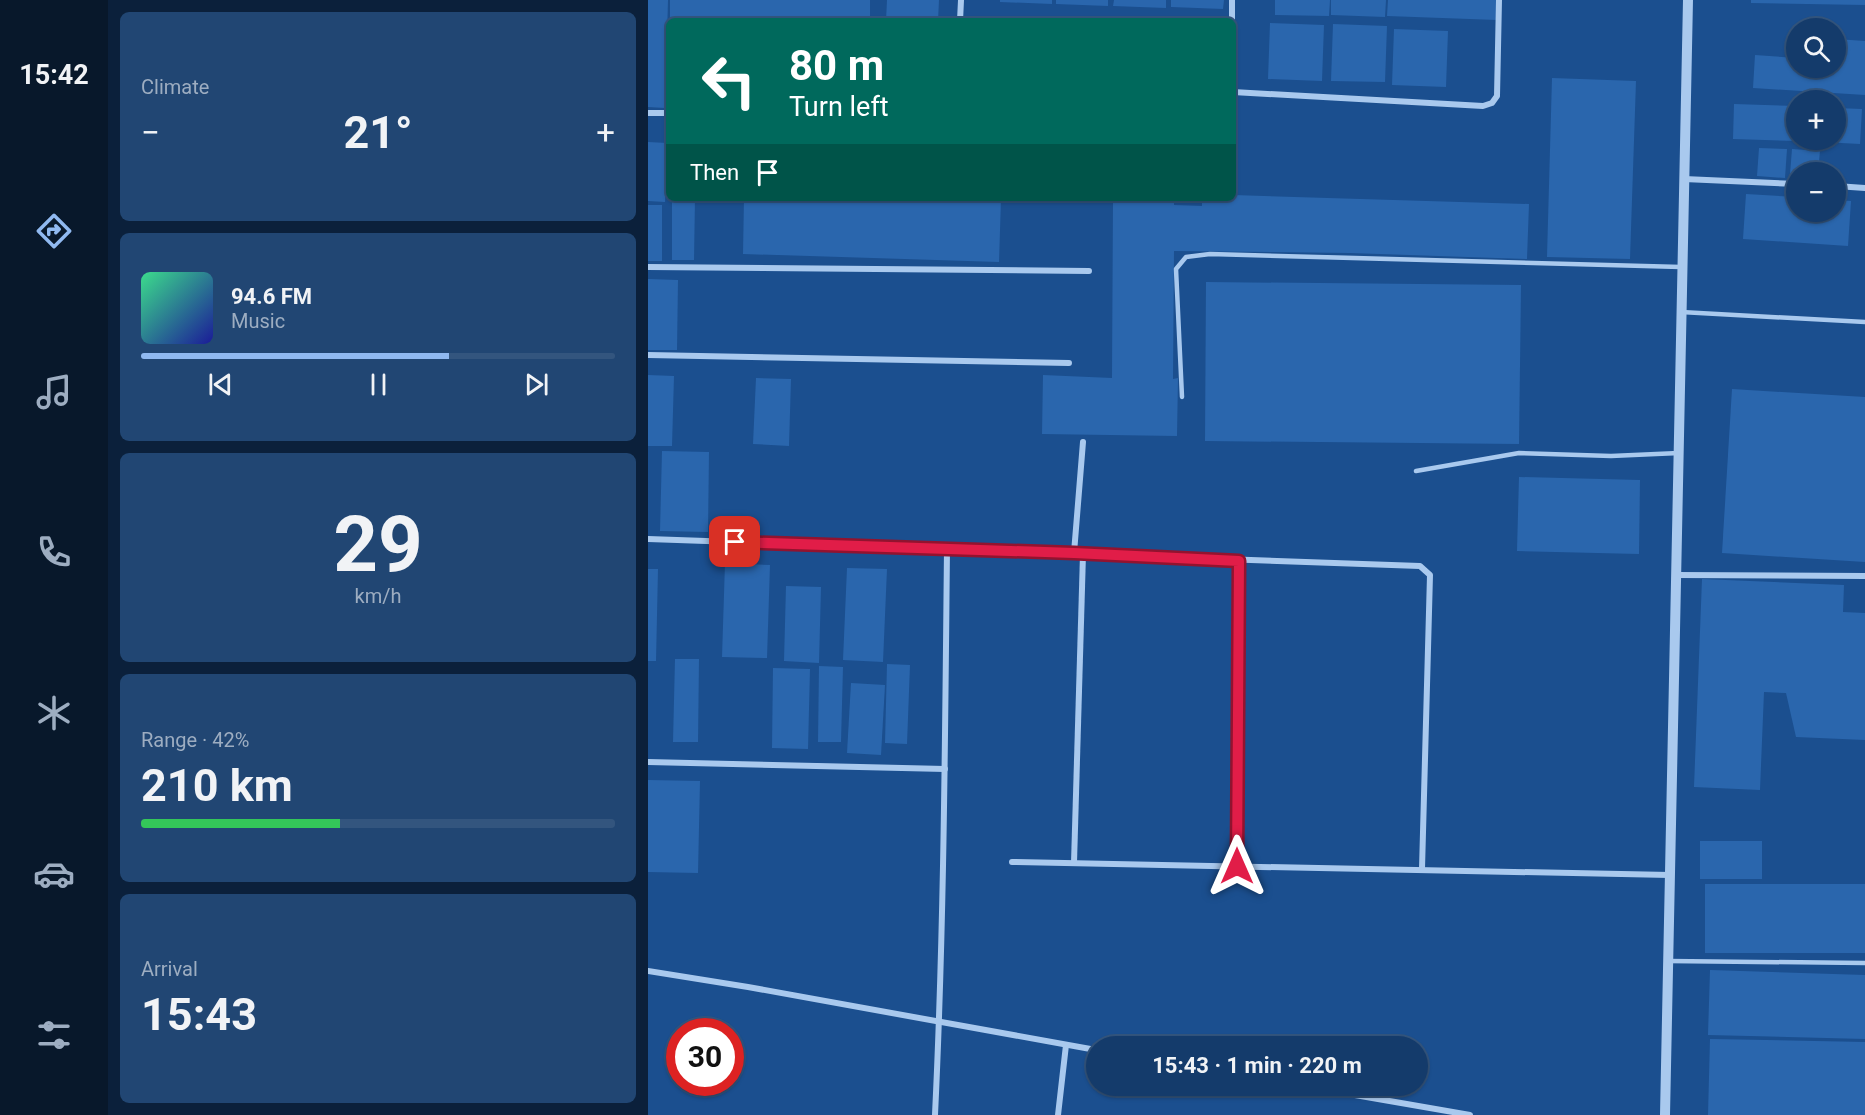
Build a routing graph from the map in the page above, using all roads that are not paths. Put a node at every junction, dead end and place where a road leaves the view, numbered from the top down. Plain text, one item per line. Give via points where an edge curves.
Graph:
1 (961, 0) edge
2 (1232, 0) edge
3 (1499, 0) edge
4 (1688, 0) edge
5 (960, 18) edge
6 (1232, 18) edge
7 (1236, 92) edge
8 (648, 113) edge
9 (666, 113) edge
10 (1684, 179) junction
11 (1786, 184) edge
12 (1846, 187) edge
13 (1865, 188) edge
14 (648, 267) edge
15 (1683, 267) junction
16 (1089, 270) dead end
17 (1682, 312) junction
18 (1865, 322) edge
19 (648, 355) edge
20 (1069, 363) dead end
21 (1182, 397) dead end
22 (1083, 442) dead end
23 (1679, 453) junction
24 (1416, 471) dead end
25 (648, 539) edge
26 (947, 549) junction
27 (1074, 553) junction
28 (1083, 554) junction
29 (1239, 561) junction
30 (1676, 575) junction
31 (1865, 576) edge
32 (648, 762) edge
33 (945, 769) junction
34 (1012, 862) dead end
35 (1074, 863) junction
36 (1237, 866) junction
37 (1422, 869) junction
38 (1670, 874) junction
39 (1668, 962) junction
40 (1865, 963) edge
41 (648, 971) edge
42 (939, 1023) junction
43 (1066, 1045) junction
44 (1086, 1048) edge
45 (1361, 1096) edge
46 (934, 1115) edge
47 (1058, 1115) edge
48 (1470, 1115) edge
49 (1665, 1115) edge

1 - 5 street
2 - 6 street
3 - 7 street via 1497,96 1492,103 1483,106
4 - 10 street
8 - 9 street
10 - 11 street
10 - 15 street
12 - 13 street
14 - 16 street
15 - 17 street
15 - 21 lane via 1210,254 1186,257 1176,269
17 - 18 lane
17 - 23 street
19 - 20 street
22 - 27 street
23 - 24 lane via 1519,453
23 - 30 street
25 - 26 street
26 - 27 street
26 - 33 street
27 - 28 street
28 - 29 street
28 - 35 street
29 - 36 street
29 - 37 street via 1420,566 1430,575
30 - 31 street
30 - 38 street
32 - 33 street
33 - 42 street
34 - 35 street
35 - 36 street
36 - 37 street
37 - 38 street
38 - 39 street
39 - 40 lane
39 - 49 street
41 - 42 street
42 - 43 street
42 - 46 street
43 - 44 street
43 - 47 street
45 - 48 street

